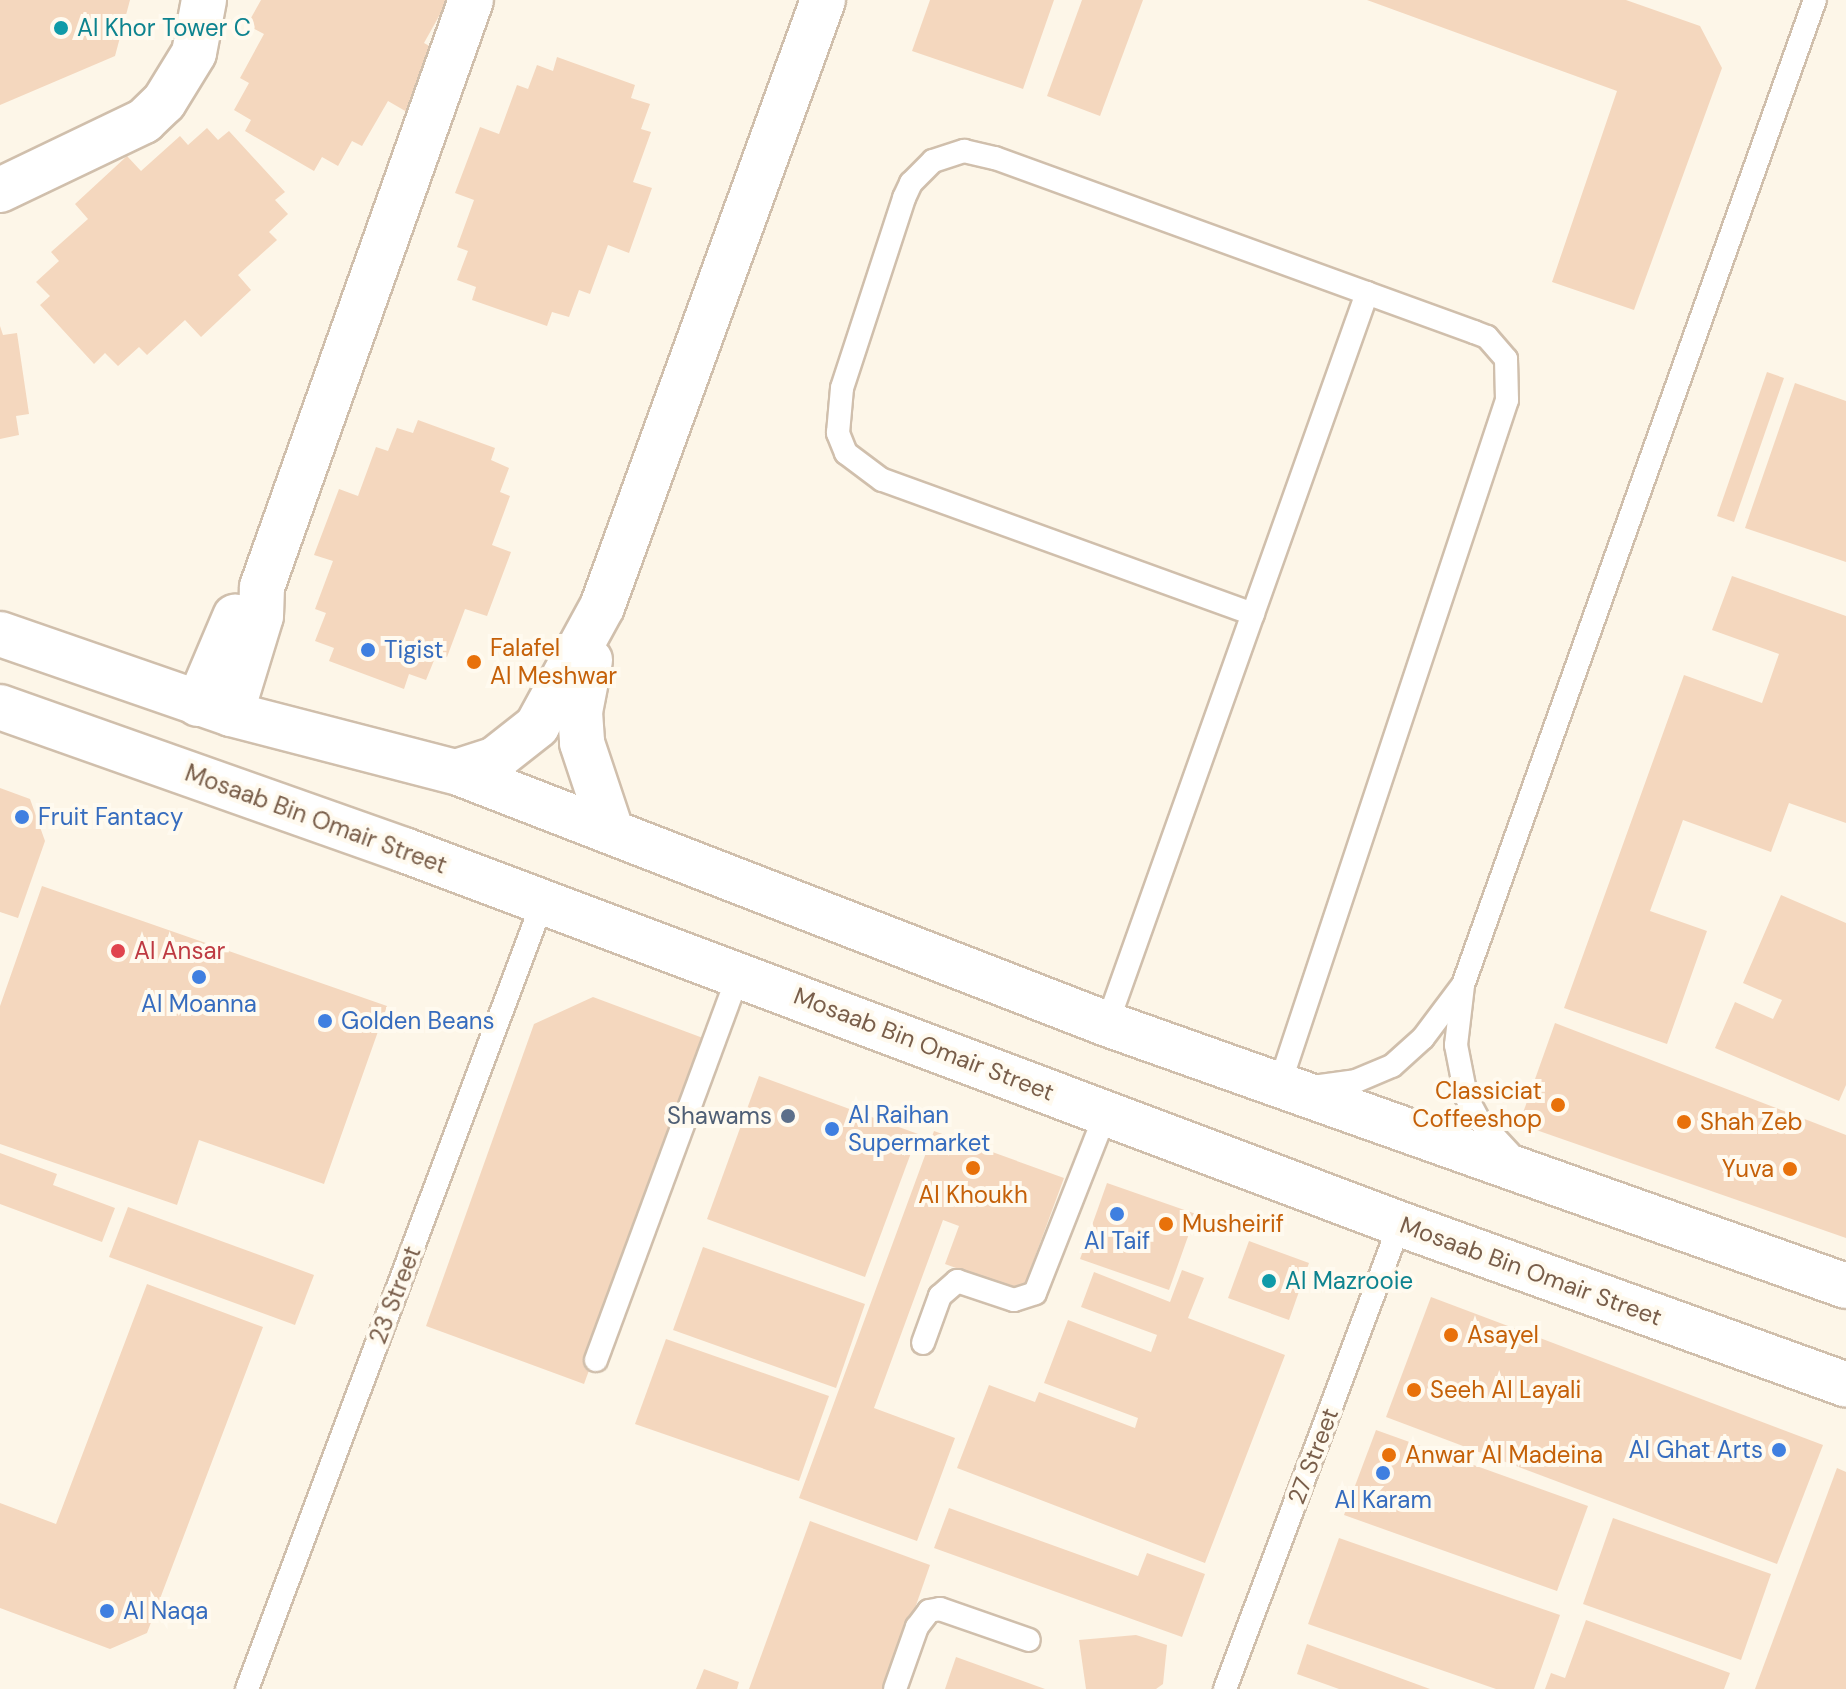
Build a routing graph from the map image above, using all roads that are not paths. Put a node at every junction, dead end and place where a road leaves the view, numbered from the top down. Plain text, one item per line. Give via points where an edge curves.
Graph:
1 (204, 0) edge
2 (471, 0) edge
3 (823, 0) edge
4 (1815, 0) edge
5 (0, 190) edge
6 (1367, 293) junction
7 (602, 607) junction
8 (1253, 614) junction
9 (0, 634) edge
10 (0, 707) edge
11 (214, 709) junction
12 (456, 772) junction
13 (611, 830) junction
14 (543, 901) junction
15 (739, 974) junction
16 (1463, 985) junction
17 (1107, 1024) junction
18 (1284, 1088) junction
19 (1106, 1113) junction
20 (1525, 1169) junction
21 (1400, 1224) junction
22 (1846, 1286) edge
23 (923, 1343) dead end
24 (596, 1360) dead end
25 (1846, 1385) edge
26 (1029, 1640) dead end
27 (247, 1689) edge
28 (895, 1689) edge
29 (1225, 1689) edge

1 - 5 street via 194,53 154,112
2 - 11 street via 262,587 261,616
3 - 7 street
4 - 16 lane
6 - 8 lane
6 - 8 lane via 980,153 964,151 933,161 904,198 836,410 846,453 882,480
6 - 18 lane via 1487,337 1506,359 1511,386
7 - 12 street via 537,726 494,760
7 - 13 street via 580,712 585,764
8 - 17 lane
9 - 11 street
10 - 14 street, Mosaab Bin Omair Street
11 - 12 street
12 - 13 street
13 - 17 street
14 - 15 street, Mosaab Bin Omair Street
14 - 27 lane, 23 Street
15 - 19 street, Mosaab Bin Omair Street
15 - 24 lane
16 - 18 lane via 1423,1038 1392,1066 1356,1081
16 - 20 lane via 1456,1045 1466,1096 1478,1119
17 - 18 street
18 - 20 street
19 - 21 street, Mosaab Bin Omair Street
19 - 23 lane via 1035,1293 1014,1300 957,1281 940,1296
20 - 22 street
21 - 25 street, Mosaab Bin Omair Street
21 - 29 lane, 27 Street
26 - 28 lane via 949,1611 929,1611 917,1627

